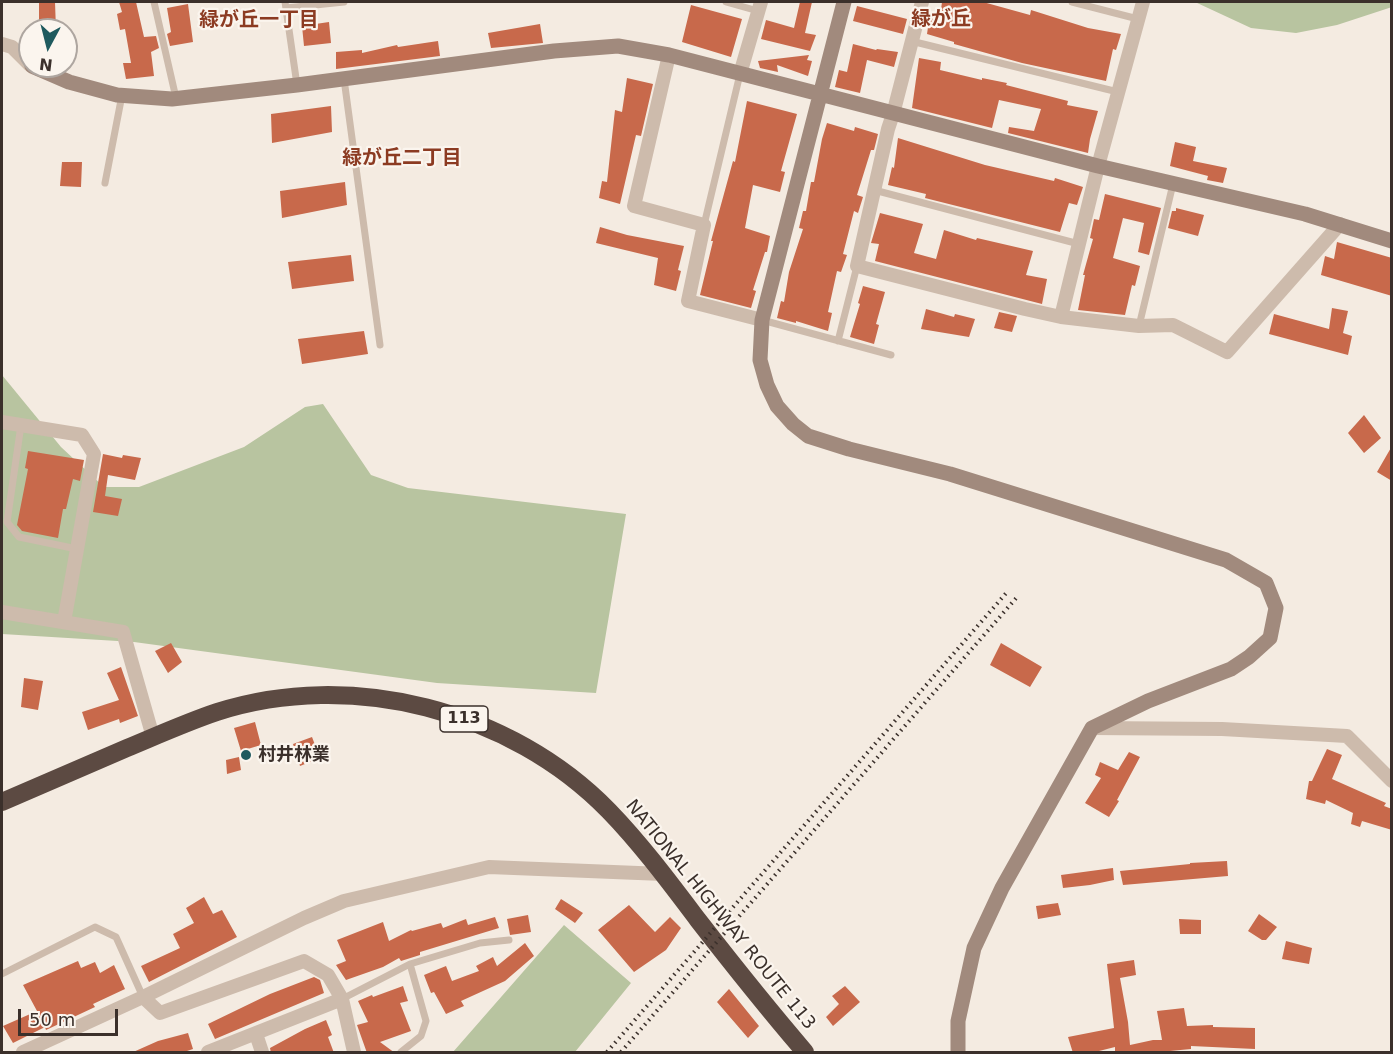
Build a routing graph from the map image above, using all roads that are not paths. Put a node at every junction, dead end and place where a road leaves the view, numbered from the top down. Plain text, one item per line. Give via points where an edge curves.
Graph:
1 (154, 2) edge
2 (344, 2) edge
3 (726, 2) edge
4 (844, 2) edge
5 (922, 2) edge
6 (1072, 2) edge
7 (1143, 2) edge
8 (286, 5) edge
9 (760, 6) edge
10 (1138, 19) junction
11 (911, 40) junction
12 (2, 44) edge
13 (18, 52) edge
14 (669, 55) junction
15 (740, 74) junction
16 (60, 78) edge
17 (344, 79) junction
18 (297, 85) junction
19 (1118, 93) junction
20 (122, 95) junction
21 (820, 95) junction
22 (176, 98) junction
23 (893, 114) junction
24 (1098, 166) junction
25 (105, 183) dead end
26 (1173, 184) junction
27 (874, 190) junction
28 (1340, 224) junction
29 (704, 225) junction
30 (1392, 241) edge
31 (1079, 244) junction
32 (857, 266) junction
33 (1061, 316) junction
34 (762, 320) junction
35 (1139, 326) junction
36 (838, 341) junction
37 (380, 345) dead end
38 (891, 355) dead end
39 (2, 422) edge
40 (21, 425) junction
41 (77, 549) junction
42 (2, 612) edge
43 (64, 622) junction
44 (1092, 728) junction
45 (153, 737) junction
46 (1392, 781) edge
47 (2, 802) edge
48 (663, 874) junction
49 (508, 940) dead end
50 (410, 964) junction
51 (2, 974) edge
52 (143, 997) junction
53 (342, 999) junction
54 (256, 1034) junction
55 (23, 1053) edge
56 (208, 1053) edge
57 (262, 1053) edge
58 (354, 1053) edge
59 (402, 1053) edge
60 (805, 1053) edge
61 (958, 1053) edge

1 - 22 lane
2 - 8 lane
3 - 9 lane
4 - 21 street
5 - 11 street
6 - 10 lane
7 - 10 street
8 - 18 lane
9 - 15 street
10 - 19 street
11 - 19 lane
11 - 23 street
12 - 13 street
14 - 15 street
14 - 17 street via 618,46
14 - 29 street via 634,206
15 - 21 street
15 - 29 lane
16 - 20 street
17 - 18 street
17 - 37 lane
18 - 22 street
19 - 24 street
20 - 22 street
20 - 25 lane
21 - 23 street
21 - 34 street
23 - 24 street
23 - 27 street
24 - 26 street
24 - 31 street
26 - 28 street
26 - 35 lane
27 - 31 lane
27 - 32 street
28 - 30 street
28 - 35 street via 1227,352 1173,325
29 - 34 street via 688,301
31 - 33 street
32 - 33 street
32 - 36 lane
33 - 35 street
34 - 36 lane
34 - 44 street via 760,360 767,385 777,406 808,436 950,474 1226,560 1266,583 1276,608 1270,638 1249,657 1231,669 1148,700
36 - 38 lane
39 - 40 street
40 - 41 lane via 7,522 19,537
40 - 41 street via 82,435 94,454
41 - 43 street
42 - 43 street
43 - 45 street via 123,632
44 - 46 street via 1222,729 1347,736
44 - 61 street via 1007,879 974,948 958,1021
45 - 47 highway, NATIONAL HIGHWAY ROUTE 113 / 113
45 - 48 highway, NATIONAL HIGHWAY ROUTE 113 / 113 via 218,712 281,699 367,697 424,707 481,726 563,771 608,810
48 - 52 street via 489,867 344,901
48 - 60 highway, NATIONAL HIGHWAY ROUTE 113 / 113
49 - 50 lane via 480,943
50 - 53 lane
50 - 59 lane via 426,1021 421,1036
51 - 52 lane via 95,927 116,937
52 - 53 street via 160,1013 304,961 328,975
52 - 55 street
53 - 54 street
53 - 58 street
54 - 56 street
54 - 57 street

